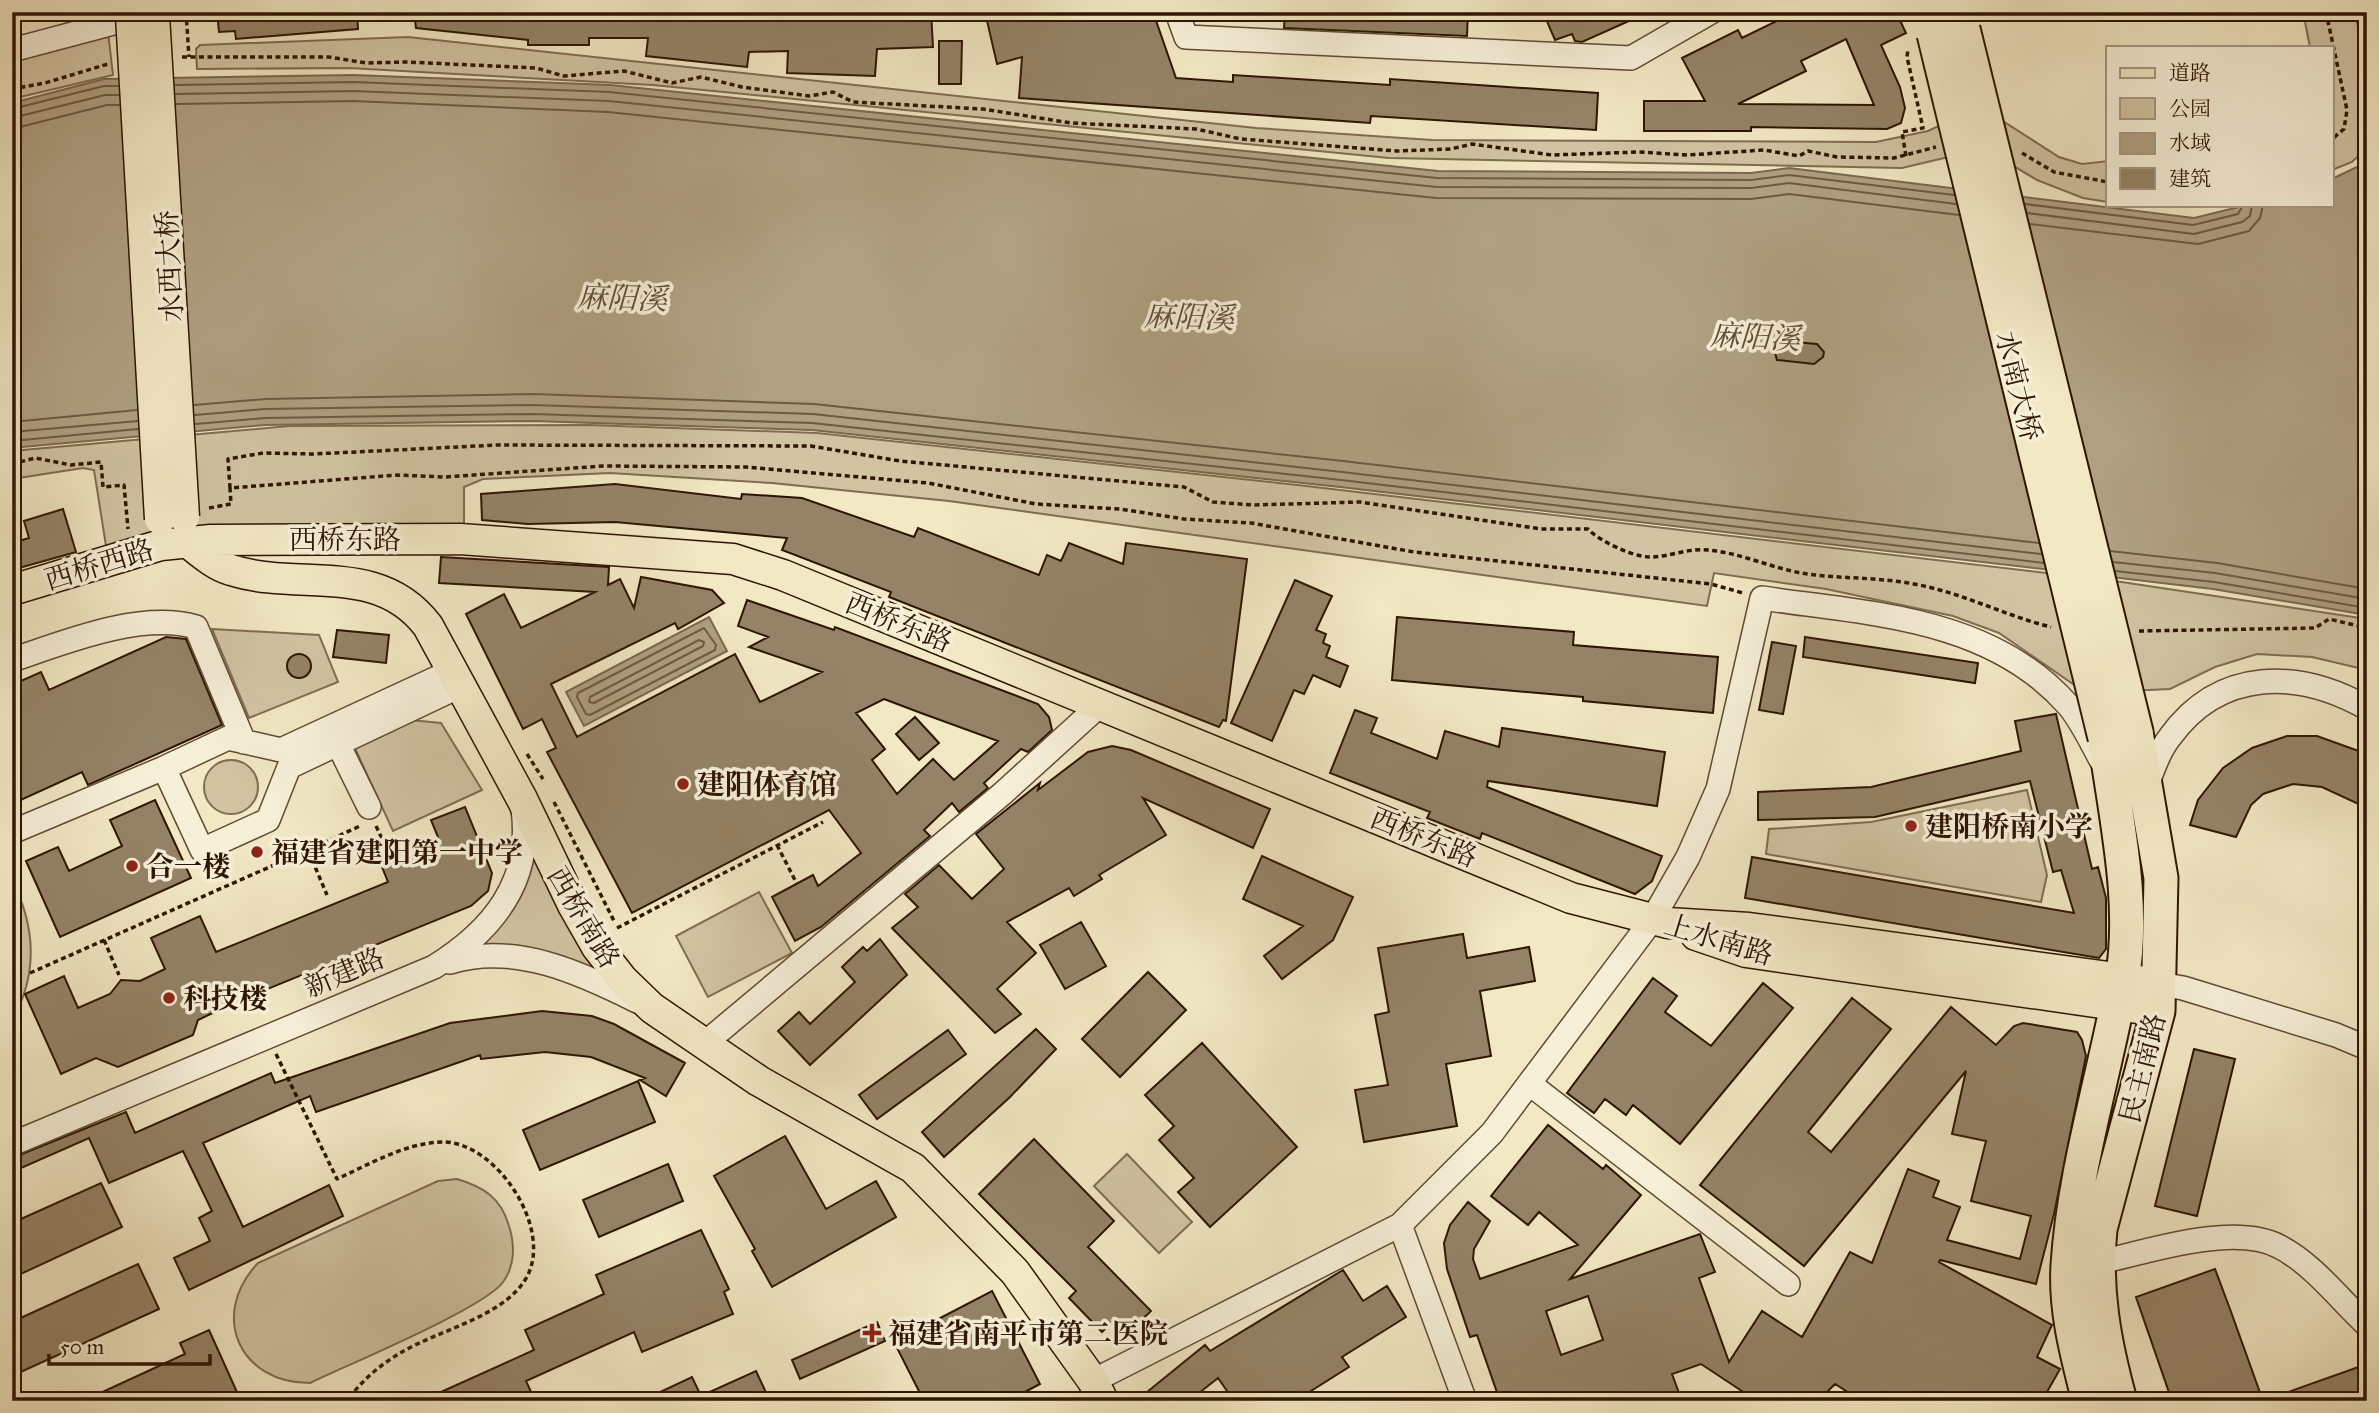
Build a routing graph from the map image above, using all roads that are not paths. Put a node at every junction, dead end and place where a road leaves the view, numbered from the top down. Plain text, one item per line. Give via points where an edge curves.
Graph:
1 (1177, 12) edge
2 (143, 14) edge
3 (1703, 14) edge
4 (1945, 22) edge
5 (12, 50) edge
6 (180, 532) junction
7 (12, 590) edge
8 (12, 660) edge
9 (456, 678) junction
10 (1100, 705) junction
11 (2367, 708) edge
12 (2121, 735) junction
13 (244, 742) junction
14 (338, 744) junction
15 (164, 768) junction
16 (2110, 775) junction
17 (2145, 788) junction
18 (522, 799) junction
19 (368, 817) road end
20 (12, 832) edge
21 (1652, 920) junction
22 (434, 967) junction
23 (2119, 992) junction
24 (2159, 998) junction
25 (652, 1008) junction
26 (704, 1044) junction
27 (2367, 1048) edge
28 (1530, 1084) junction
29 (12, 1144) edge
30 (1400, 1225) junction
31 (2097, 1263) junction
32 (1788, 1284) dead end
33 (2367, 1325) edge
34 (1098, 1391) edge
35 (1465, 1401) edge
36 (2089, 1401) edge
37 (2120, 1401) edge

1 - 3 street via 1186,37 1631,58
2 - 5 street
2 - 6 main road, 水西大桥, bridge
4 - 12 highway, 水南大桥, bridge
6 - 7 main road, 西桥西路
6 - 9 main road, 西桥南路 via 218,564 243,573 369,585 390,593 414,608 428,626
6 - 10 main road, 西桥东路 via 460,539 733,559 783,575
8 - 13 street via 128,626 180,622 196,626
9 - 13 street via 281,750
9 - 14 street
9 - 18 main road, 西桥南路
10 - 21 main road, 西桥东路 via 1571,898
10 - 26 street via 991,803
11 - 17 street via 2326,687 2287,680 2231,689 2187,716 2169,738
12 - 16 highway, 民主南路
12 - 17 highway, 民主南路
13 - 15 street via 228,738
14 - 15 street via 289,767 268,820 202,850
14 - 19 street
15 - 20 street
16 - 21 street via 2069,706 2015,659 1989,645 1954,630 1905,619 1762,598 1718,789 1688,857
16 - 23 highway, 民主南路 via 2126,921
17 - 24 highway, 民主南路 via 2161,878
18 - 22 street, 新建路 via 524,844 507,895 480,936
18 - 25 main road, 西桥南路 via 597,947
21 - 23 main road, 上水南路 via 1749,928
21 - 28 street
22 - 25 street via 467,956 536,960 600,982
22 - 29 street, 新建路
23 - 24 main road, 上水南路
23 - 36 highway, 民主南路 via 2067,1267 2070,1311
24 - 27 street via 2183,988
24 - 31 highway, 民主南路 via 2100,1228
25 - 26 main road, 西桥南路
26 - 34 main road, 西桥南路 via 759,1081 914,1168 1015,1272
28 - 30 street via 1492,1133
28 - 32 street
30 - 34 street
30 - 35 street
31 - 33 street via 2232,1237 2257,1238 2281,1247
31 - 37 highway, 民主南路 via 2100,1319

